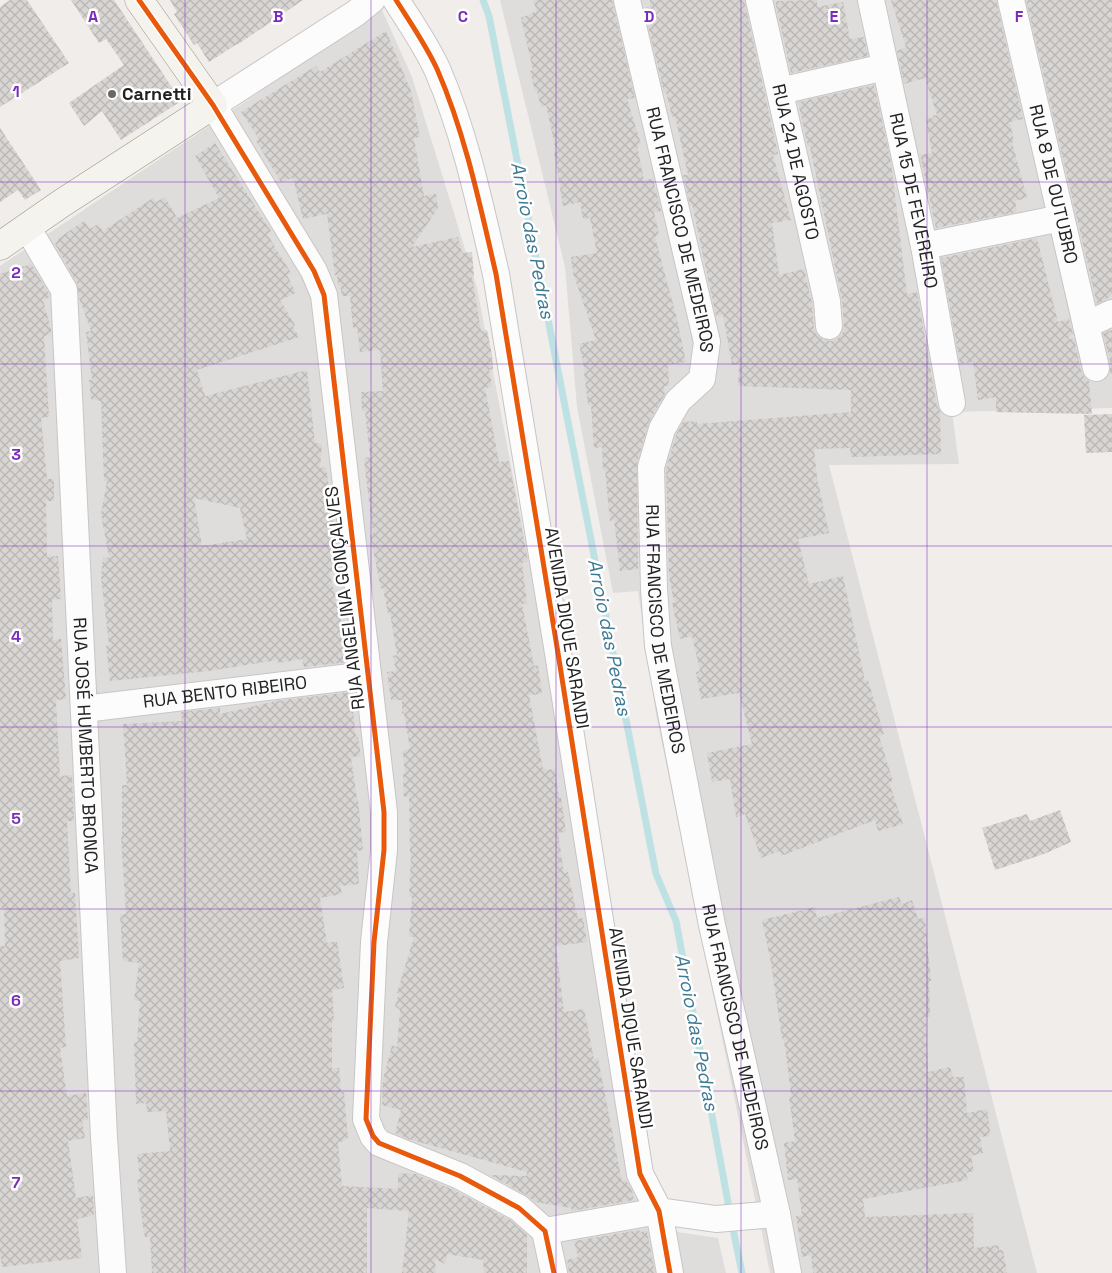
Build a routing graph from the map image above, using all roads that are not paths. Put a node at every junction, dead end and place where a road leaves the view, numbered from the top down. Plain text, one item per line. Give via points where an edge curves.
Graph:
1 (139, 0) edge
2 (372, 0) edge
3 (396, 0) edge
4 (627, 0) edge
5 (759, 0) edge
6 (871, 0) edge
7 (1010, 0) edge
8 (886, 67) junction
9 (780, 91) junction
10 (213, 105) junction
11 (1060, 218) junction
12 (27, 227) junction
13 (0, 246) edge
14 (924, 246) junction
15 (1112, 313) edge
16 (1086, 325) junction
17 (829, 326) dead end
18 (1096, 368) dead end
19 (952, 403) dead end
20 (367, 675) junction
21 (84, 709) junction
22 (659, 1211) junction
23 (765, 1216) junction
24 (545, 1231) junction
25 (113, 1273) edge
26 (554, 1273) edge
27 (670, 1273) edge
28 (788, 1273) edge

1 - 10 street
2 - 10 street
3 - 22 street, AVENIDA DIQUE SARANDI via 436,67 452,109 496,274 640,1174
4 - 23 street, RUA FRANCISCO DE MEDEIROS via 707,342 702,379 678,401 662,429 651,467 658,646
5 - 9 street, RUA 24 DE AGOSTO
6 - 8 street, RUA 15 DE FEVEREIRO
7 - 11 street, RUA 8 DE OUTUBRO
8 - 9 street
8 - 14 street, RUA 15 DE FEVEREIRO
9 - 17 street, RUA 24 DE AGOSTO via 827,301
10 - 12 street
10 - 20 street, RUA ANGELINA GONÇALVES via 314,271 324,295
11 - 14 street
11 - 16 street, RUA 8 DE OUTUBRO
12 - 13 street
12 - 21 street, RUA JOSÉ HUMBERTO BRONCA via 64,290
14 - 19 street, RUA 15 DE FEVEREIRO
15 - 16 street
16 - 18 street, RUA 8 DE OUTUBRO
20 - 21 street, RUA BENTO RIBEIRO
20 - 24 street, RUA ANGELINA GONÇALVES via 384,812 384,850 374,942 366,1119 378,1143 460,1176 519,1208
21 - 25 street, RUA JOSÉ HUMBERTO BRONCA
22 - 23 street via 716,1219
22 - 24 street
22 - 27 street, AVENIDA DIQUE SARANDI
23 - 28 street, RUA FRANCISCO DE MEDEIROS
24 - 26 street

